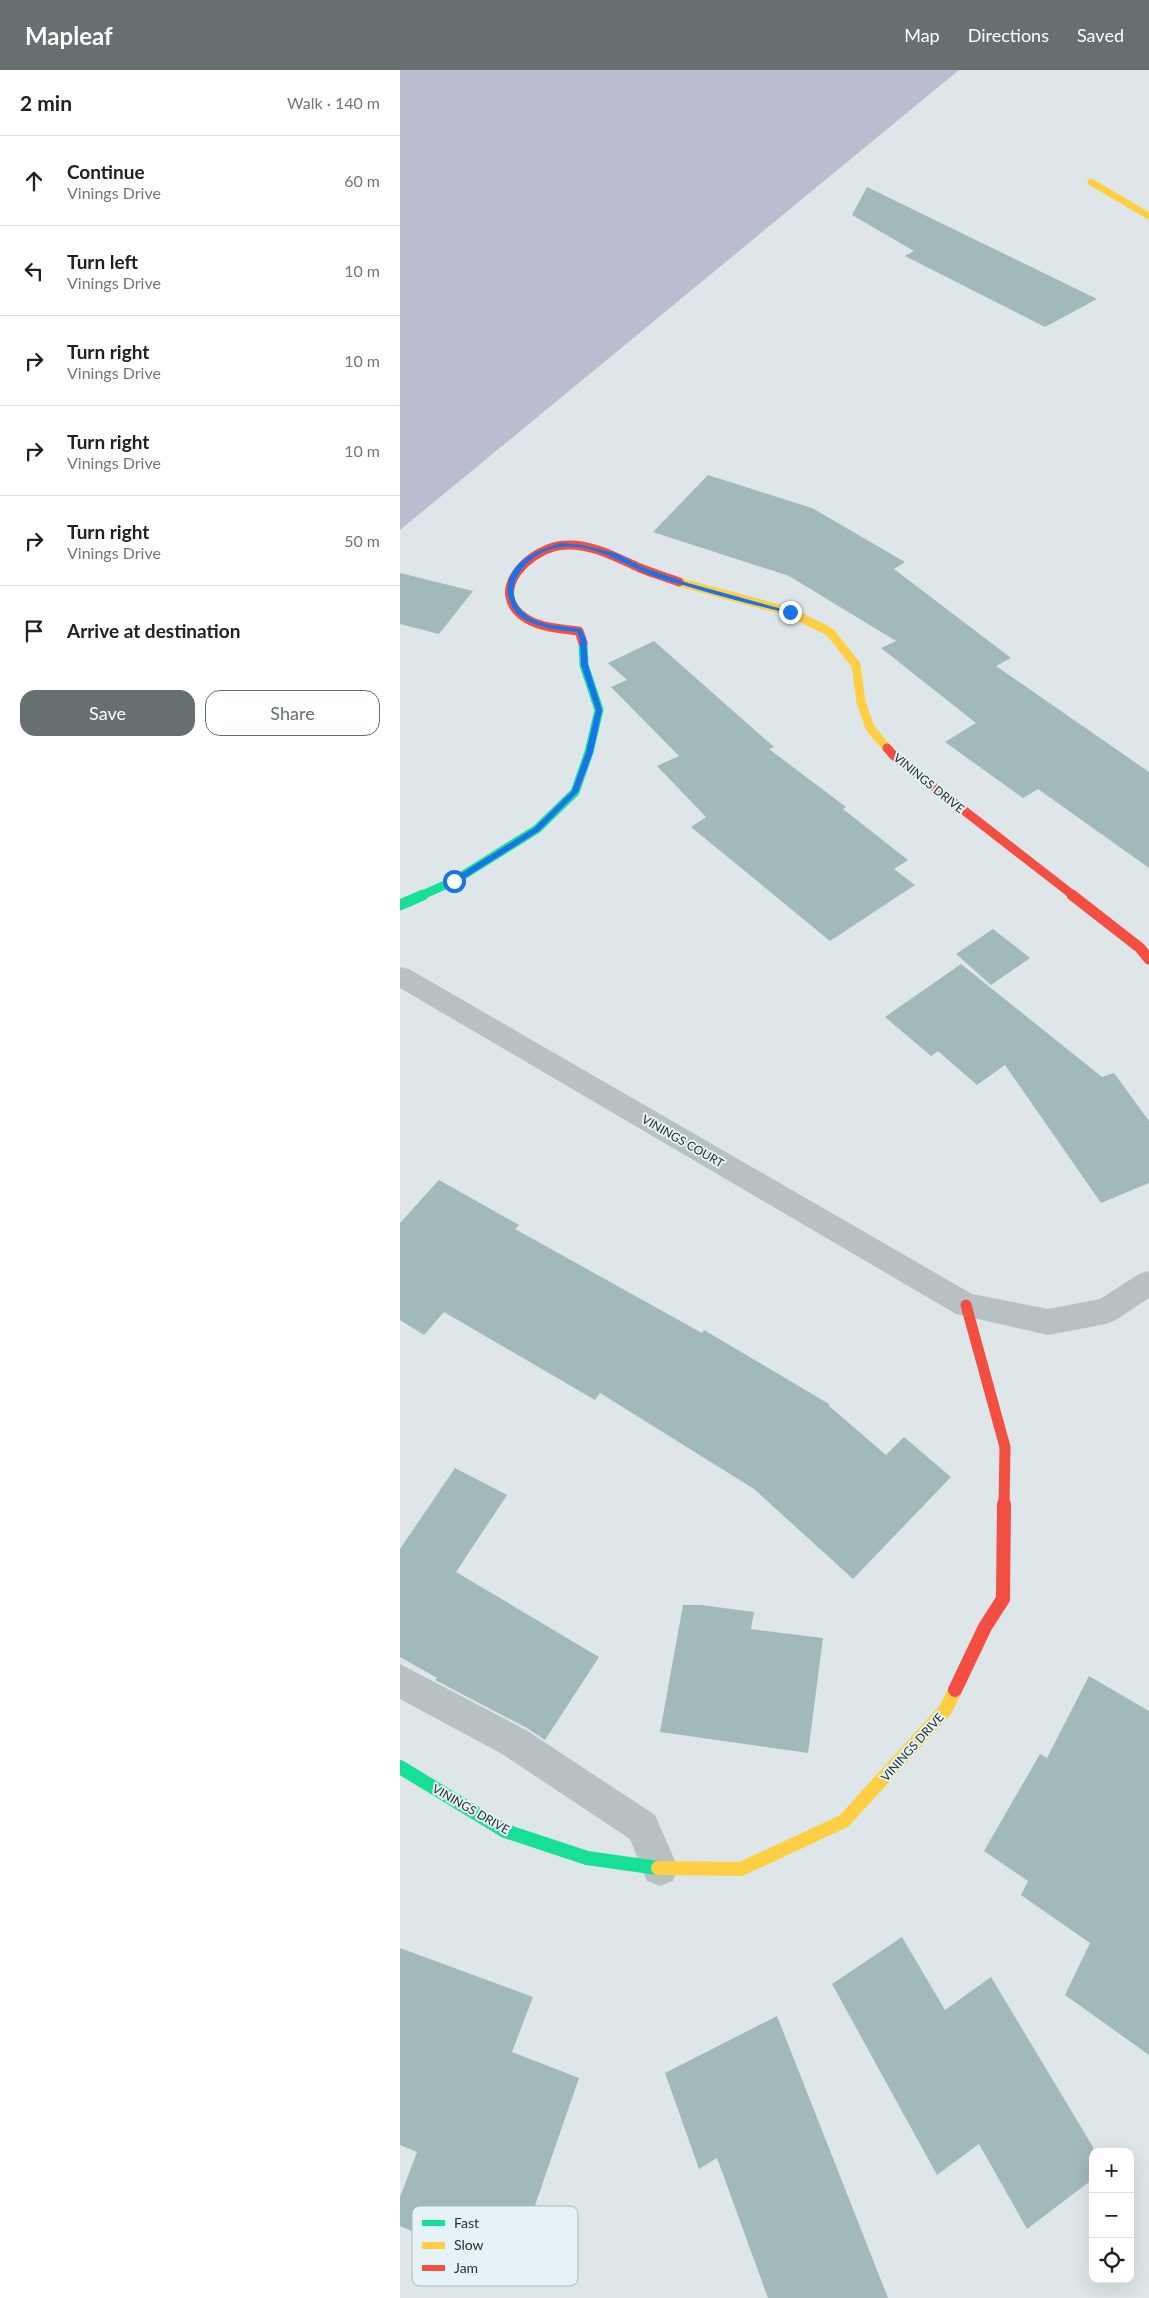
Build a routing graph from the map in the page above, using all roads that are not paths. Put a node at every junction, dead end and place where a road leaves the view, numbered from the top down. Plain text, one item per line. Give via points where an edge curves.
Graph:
1 (1091, 182) dead end
2 (1149, 216) edge
3 (405, 903) edge
4 (1149, 959) edge
5 (400, 976) edge
6 (1149, 1283) edge
7 (966, 1305) junction
8 (400, 1682) edge
9 (400, 1767) edge
10 (660, 1868) junction

1 - 2 street
3 - 4 street, VININGS DRIVE via 454,881 537,830 575,792 590,752 599,710 584,665 583,639 579,631 551,628 522,615 512,601 511,588 514,574 540,550 561,545 575,546 616,556 686,584 790,612 830,632 856,665 861,702 870,728 894,756 1140,948
5 - 7 street, VININGS COURT
6 - 7 street via 1106,1311 1048,1322
7 - 10 street, VININGS DRIVE via 1005,1447 1003,1599 985,1627 946,1709 844,1821 741,1869
8 - 10 street via 514,1742 643,1827
9 - 10 street, VININGS DRIVE via 505,1830 587,1858

